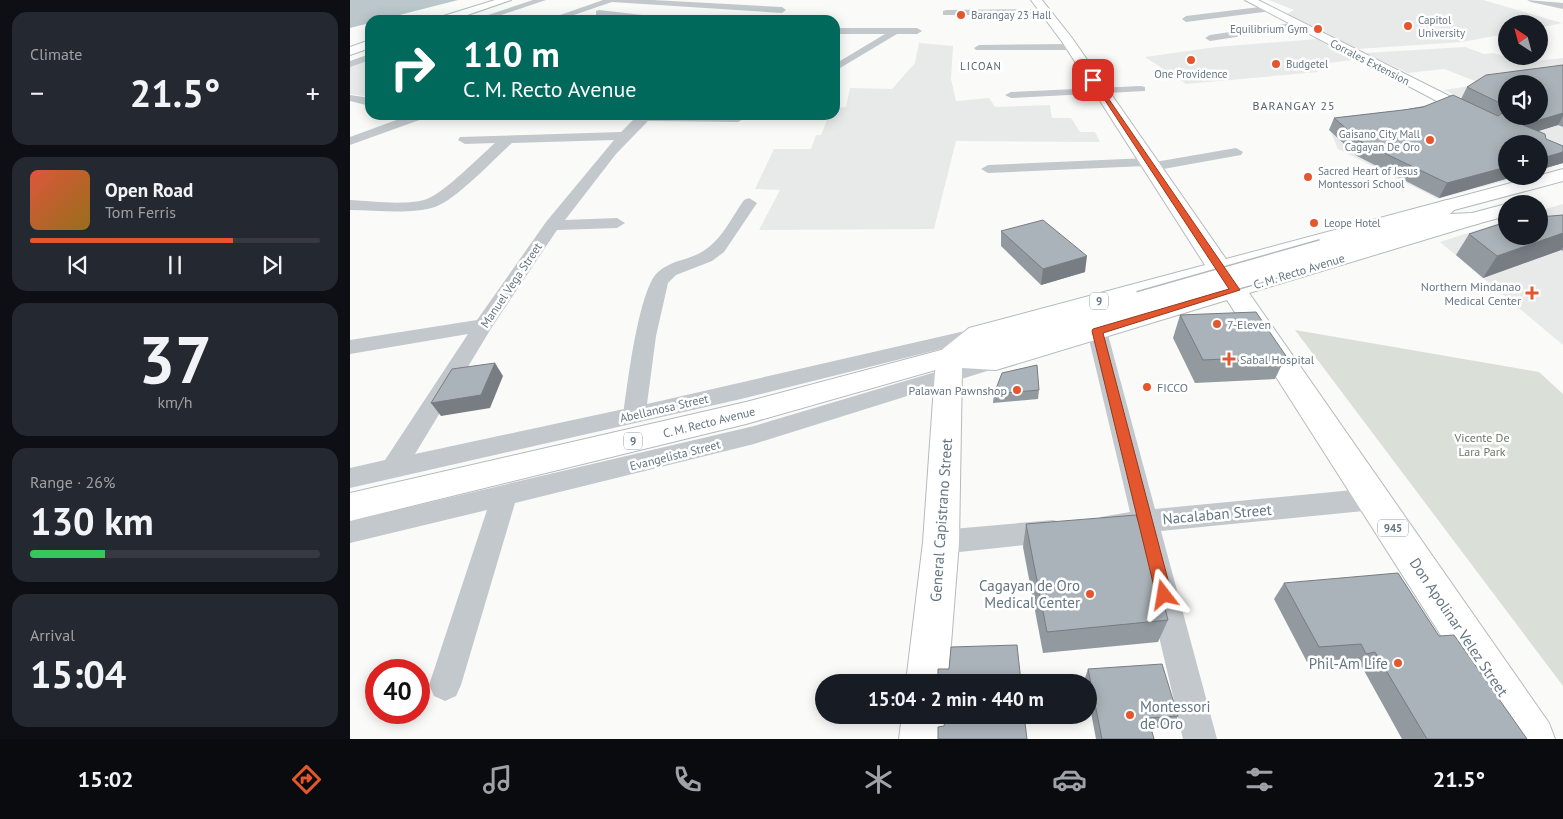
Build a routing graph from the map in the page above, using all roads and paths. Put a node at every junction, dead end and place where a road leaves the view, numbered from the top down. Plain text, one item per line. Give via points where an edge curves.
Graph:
1 (506, 0) edge
2 (542, 0) edge
3 (731, 0) edge
4 (1036, 0) edge
5 (1250, 0) edge
6 (1531, 0) edge
7 (719, 6) junction
8 (1563, 6) edge
9 (1268, 9) junction
10 (579, 10) junction
11 (1046, 12) junction
12 (946, 13) dead end
13 (707, 14) dead end
14 (457, 15) edge
15 (496, 15) edge
16 (564, 15) edge
17 (620, 15) edge
18 (774, 15) edge
19 (1186, 19) dead end
20 (1298, 25) junction
21 (840, 31) edge
22 (917, 31) dead end
23 (894, 32) junction
24 (1210, 38) dead end
25 (365, 46) edge
26 (1072, 47) junction
27 (979, 48) dead end
28 (350, 51) edge
29 (365, 59) edge
30 (350, 64) edge
31 (840, 65) edge
32 (1141, 90) dead end
33 (1101, 91) junction
34 (1011, 95) dead end
35 (350, 98) edge
36 (365, 101) edge
37 (407, 120) edge
38 (641, 120) edge
39 (1490, 122) edge
40 (623, 136) junction
41 (465, 140) dead end
42 (508, 140) junction
43 (350, 141) edge
44 (1236, 152) dead end
45 (1150, 165) junction
46 (988, 169) dead end
47 (1563, 175) edge
48 (1563, 193) edge
49 (1548, 197) edge
50 (749, 203) dead end
51 (350, 205) edge
52 (1447, 206) junction
53 (1498, 212) edge
54 (1473, 220) junction
55 (1429, 222) junction
56 (617, 223) dead end
57 (552, 225) junction
58 (1220, 268) junction
59 (1244, 303) junction
60 (483, 325) junction
61 (1097, 331) junction
62 (978, 334) junction
63 (350, 347) edge
64 (949, 368) junction
65 (634, 415) junction
66 (393, 469) junction
67 (350, 478) edge
68 (504, 496) junction
69 (1374, 499) junction
70 (350, 507) edge
71 (1145, 521) junction
72 (350, 532) edge
73 (942, 542) junction
74 (928, 674) edge
75 (445, 685) dead end
76 (923, 724) edge
77 (921, 739) edge
78 (1200, 739) edge
79 (1533, 739) edge

1 - 14 main road
2 - 15 street
3 - 7 street
4 - 11 main road, Don Apolinar Velez Street
5 - 9 main road, Corrales Extension
6 - 8 street
7 - 10 street via 611,0
7 - 13 street
7 - 18 street via 786,7
9 - 19 street
9 - 20 main road, Corrales Extension
10 - 16 street
10 - 17 street
11 - 12 street
11 - 26 main road, Don Apolinar Velez Street
20 - 24 street
20 - 39 main road, Corrales Extension
21 - 23 street
22 - 23 street
23 - 31 street
25 - 28 main road
26 - 27 street
26 - 33 main road, Don Apolinar Velez Street
29 - 30 street
32 - 33 street
33 - 34 street
33 - 45 main road, Don Apolinar Velez Street
35 - 36 street
37 - 43 street
38 - 40 street, Manuel Vega Street
40 - 42 street
40 - 57 street, Manuel Vega Street
41 - 42 street
42 - 51 street via 431,203
44 - 45 street
45 - 46 street
45 - 58 main road, Don Apolinar Velez Street
47 - 52 main road, C. M. Recto Avenue / 9
48 - 49 main road
50 - 65 street via 714,252 670,271 659,282 646,336
52 - 55 main road, C. M. Recto Avenue / 9
52 - 58 main road, C. M. Recto Avenue / 9
53 - 54 main road, C. M. Recto Avenue / 9
54 - 55 main road, C. M. Recto Avenue / 9
54 - 59 main road, C. M. Recto Avenue / 9
55 - 64 main road, C. M. Recto Avenue / 9, bridge via 1140,304
56 - 57 street
57 - 60 street, Manuel Vega Street
58 - 59 main road, Don Apolinar Velez Street
58 - 62 main road, C. M. Recto Avenue / 9
59 - 61 main road, C. M. Recto Avenue / 9 via 1164,312
59 - 69 main road, Don Apolinar Velez Street / 945
60 - 63 street
60 - 66 street, Manuel Vega Street
61 - 64 main road, C. M. Recto Avenue / 9 via 996,361
61 - 71 street
62 - 64 main road, C. M. Recto Avenue / 9
62 - 65 street, Abellanosa Street
64 - 68 street, Evangelista Street via 746,437
64 - 70 main road, C. M. Recto Avenue / 9
64 - 73 main road, General Capistrano Street
65 - 66 street, Abellanosa Street
66 - 67 street, Abellanosa Street
68 - 72 street, Evangelista Street
68 - 75 street
69 - 71 street, Nacalaban Street
69 - 79 main road, Don Apolinar Velez Street / 945
71 - 73 street, Nacalaban Street
71 - 78 street
73 - 74 main road, General Capistrano Street
76 - 77 main road

